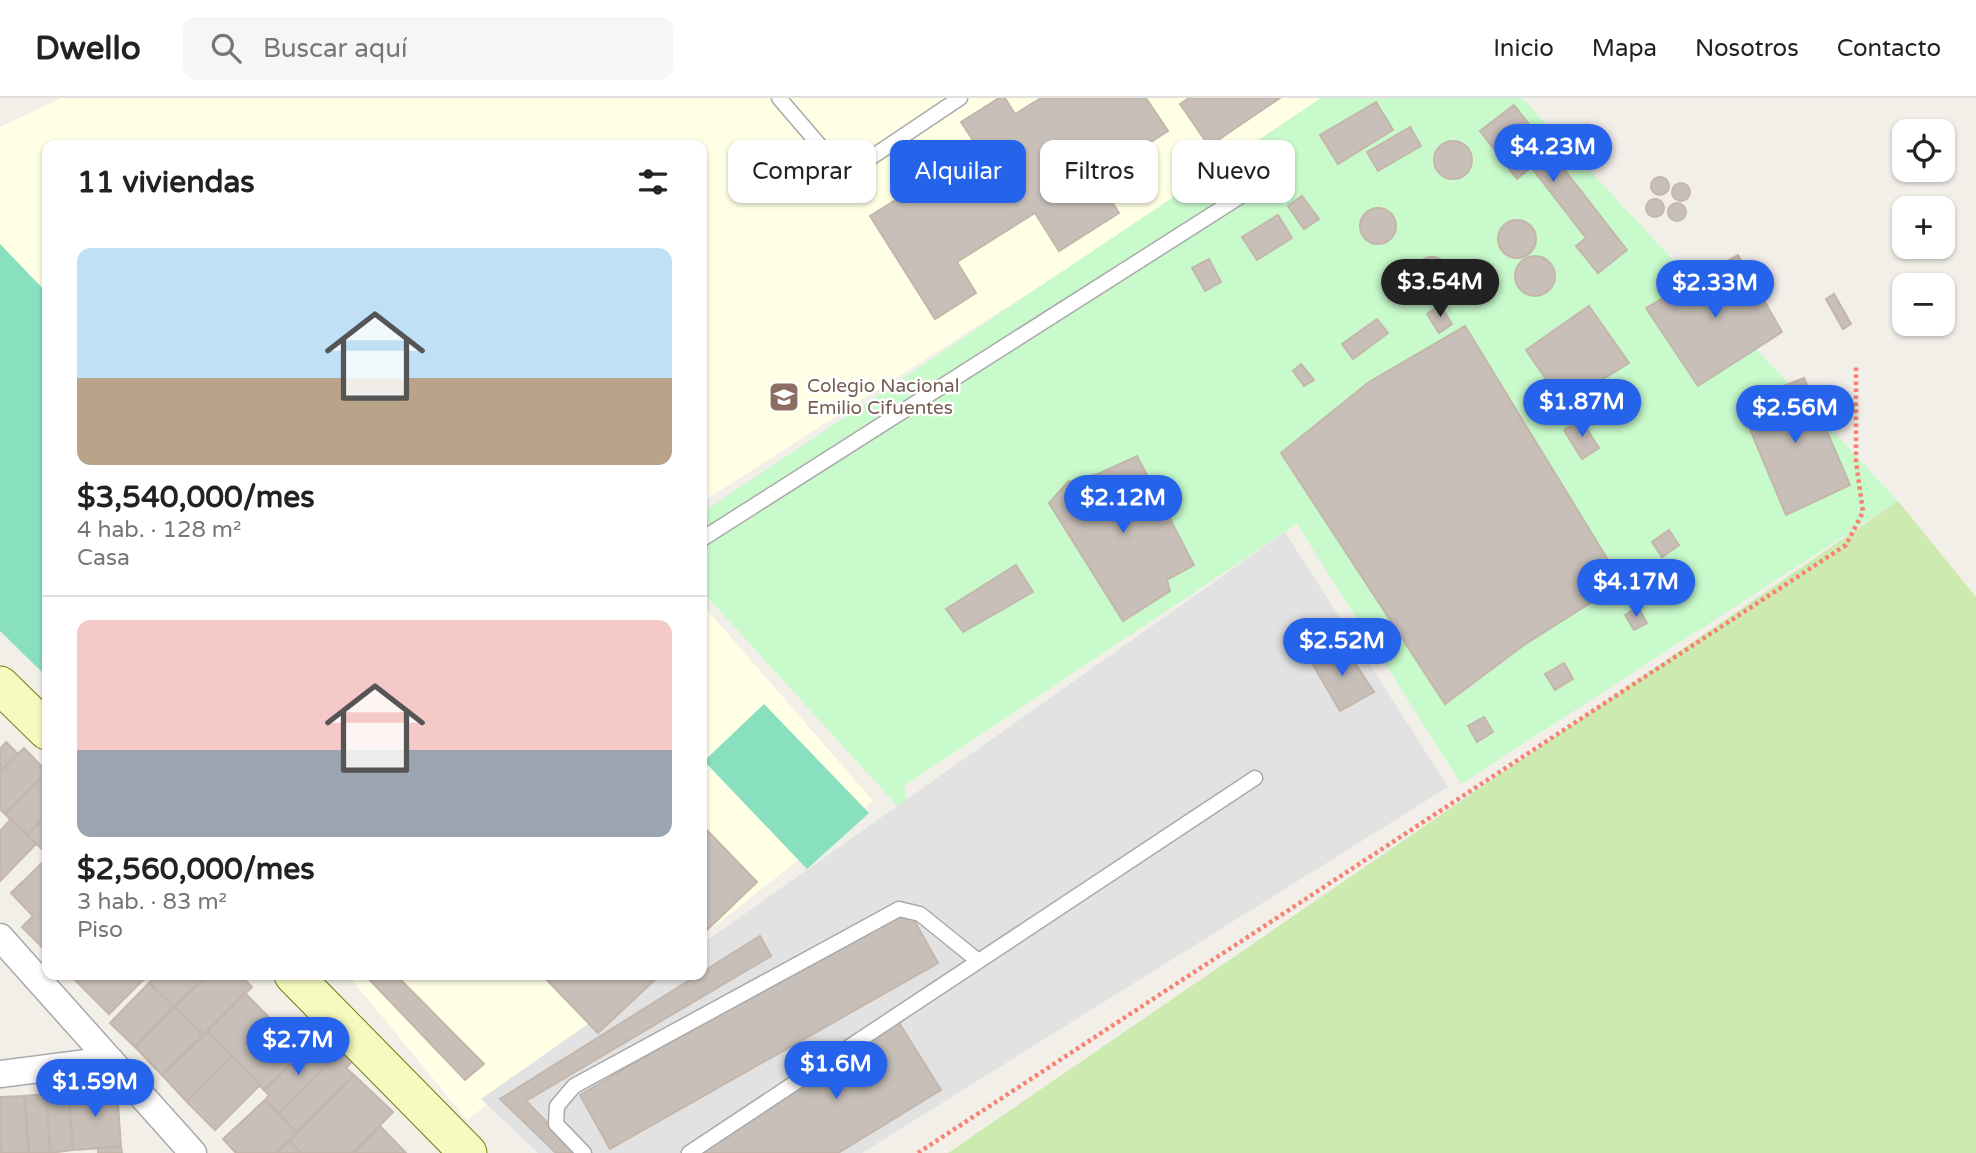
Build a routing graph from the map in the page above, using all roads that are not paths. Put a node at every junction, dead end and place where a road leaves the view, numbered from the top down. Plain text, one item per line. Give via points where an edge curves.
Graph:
1 (779, 98) edge
2 (960, 98) edge
3 (1230, 203) edge
4 (707, 536) edge
5 (0, 685) edge
6 (42, 726) edge
7 (1255, 778) dead end
8 (0, 937) edge
9 (977, 960) junction
10 (311, 988) edge
11 (110, 1060) junction
12 (0, 1074) edge
13 (193, 1153) edge
14 (468, 1153) edge
15 (584, 1153) edge
16 (688, 1153) edge

1 - 2 lane via 845,175
3 - 4 lane
5 - 6 main road
7 - 9 lane
8 - 11 street
9 - 15 lane via 920,914 898,909 574,1086 557,1106 556,1124
9 - 16 lane
10 - 14 main road
11 - 12 street
11 - 13 street

